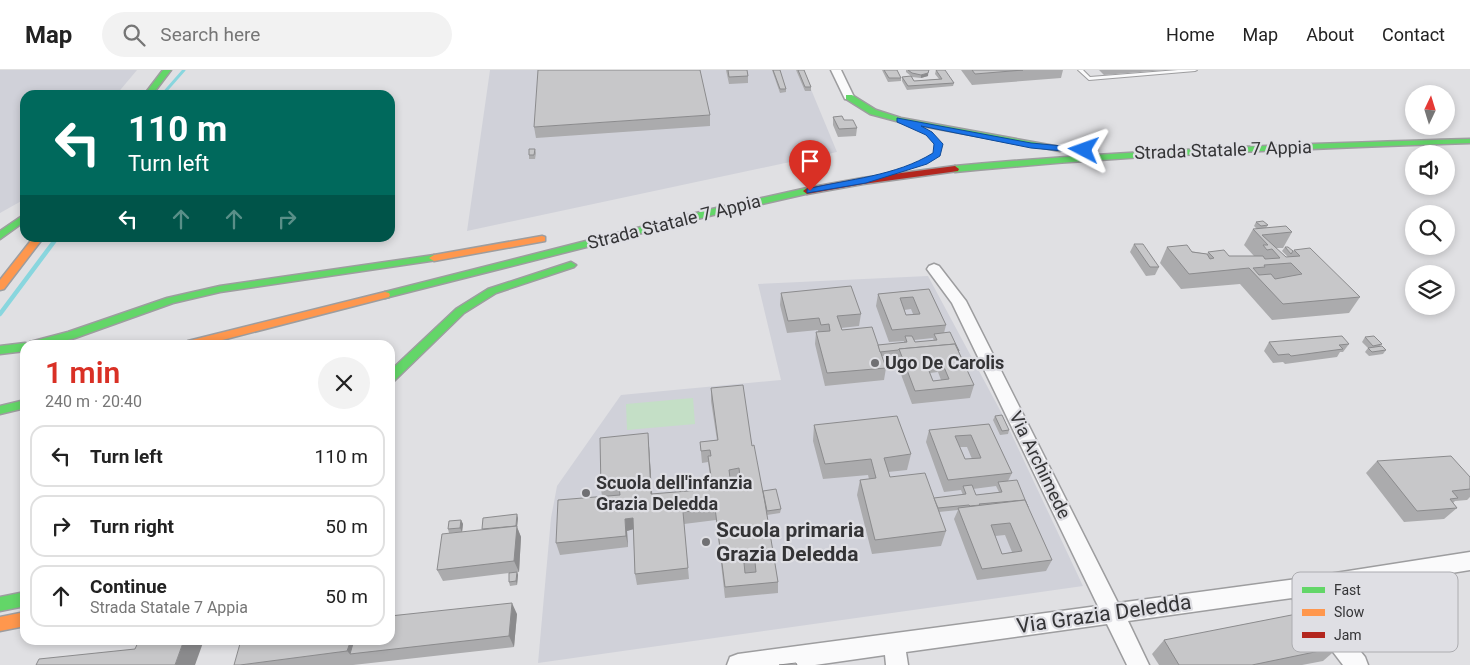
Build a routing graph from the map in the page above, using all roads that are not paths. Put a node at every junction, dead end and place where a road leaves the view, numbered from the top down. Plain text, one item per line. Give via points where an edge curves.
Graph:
1 (167, 70) edge
2 (836, 70) edge
3 (1080, 70) edge
4 (1196, 70) edge
5 (152, 90) edge
6 (849, 97) joint
7 (900, 120) junction
8 (934, 139) dead end
9 (1470, 141) edge
10 (1470, 148) edge
11 (1139, 153) junction
12 (924, 163) dead end
13 (862, 181) junction
14 (690, 217) junction
15 (20, 221) edge
16 (585, 232) dead end
17 (0, 236) edge
18 (659, 236) junction
19 (556, 237) dead end
20 (35, 242) edge
21 (640, 242) dead end
22 (585, 260) dead end
23 (934, 269) dead end
24 (0, 287) edge
25 (380, 308) dead end
26 (52, 340) edge
27 (208, 340) edge
28 (20, 348) edge
29 (0, 350) edge
30 (395, 373) edge
31 (20, 405) edge
32 (0, 410) edge
33 (1470, 561) edge
34 (1400, 572) edge
35 (1292, 589) edge
36 (20, 600) edge
37 (0, 604) edge
38 (1113, 613) junction
39 (20, 620) edge
40 (0, 624) edge
41 (1346, 652) edge
42 (896, 655) edge
43 (738, 665) edge
44 (1138, 665) edge
45 (1356, 665) edge

1 - 5 main road
2 - 6 street
3 - 4 lane via 1088,79
6 - 7 main road via 860,107
7 - 8 main road via 929,133
7 - 11 main road via 1066,150
9 - 11 main road, Strada Statale 7 Appia
10 - 18 main road, Strada Statale 7 Appia via 1146,161 984,175 868,190 782,206
11 - 13 main road, Strada Statale 7 Appia
12 - 13 main road
13 - 14 main road, Strada Statale 7 Appia
14 - 16 main road
14 - 27 main road, Strada Statale 7 Appia
15 - 17 main road
18 - 21 main road
18 - 25 main road, Strada Statale 7 Appia
19 - 26 main road via 397,264 220,288 171,300
20 - 24 main road
22 - 30 main road via 492,290 460,311
23 - 38 street, Via Archimede via 959,301
28 - 29 main road
31 - 32 main road
33 - 34 street, Via Grazia Deledda
35 - 38 street, Via Grazia Deledda
36 - 37 main road
38 - 42 street, Via Grazia Deledda
38 - 44 street, Via Archimede
39 - 40 main road
41 - 45 street
42 - 43 street, Via Grazia Deledda

